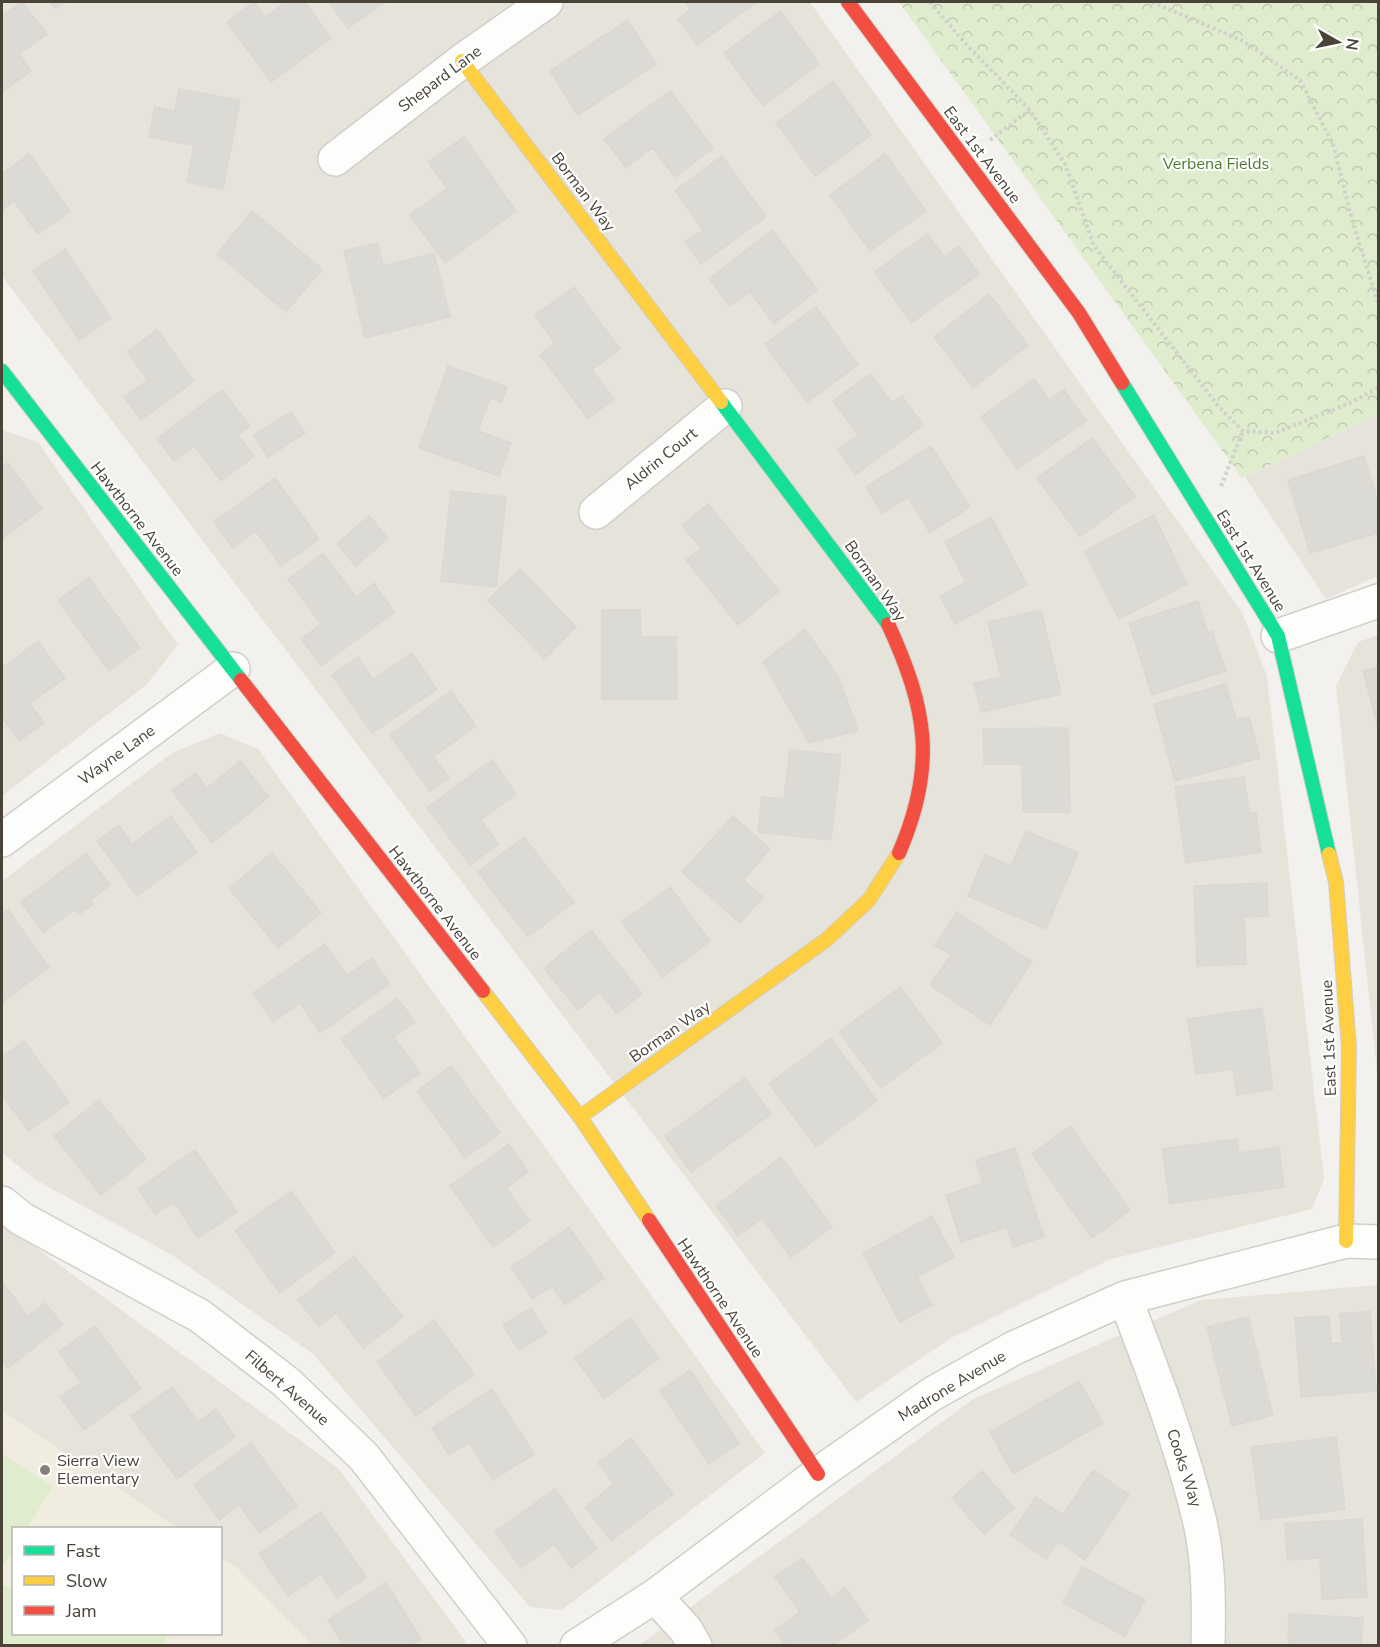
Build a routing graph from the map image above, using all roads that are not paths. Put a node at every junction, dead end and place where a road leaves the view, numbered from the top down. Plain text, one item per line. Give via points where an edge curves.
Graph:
1 (546, 2) edge
2 (848, 2) edge
3 (462, 61) junction
4 (335, 159) dead end
5 (6, 386) edge
6 (726, 406) junction
7 (596, 512) dead end
8 (1378, 601) edge
9 (1278, 636) junction
10 (233, 669) junction
11 (2, 840) edge
12 (579, 1117) junction
13 (2, 1203) edge
14 (1346, 1241) junction
15 (1378, 1242) edge
16 (1125, 1298) junction
17 (818, 1474) junction
18 (655, 1596) junction
19 (510, 1646) edge
20 (577, 1646) edge
21 (695, 1646) edge
22 (1208, 1646) edge

1 - 3 street, Shepard Lane
2 - 9 street, East 1st Avenue via 1079,313
3 - 4 street, Shepard Lane
3 - 6 street, Borman Way
5 - 10 street, Hawthorne Avenue
6 - 7 street, Aldrin Court
6 - 12 street, Borman Way via 887,622 907,664 922,725 922,774 909,829 888,876 852,919
8 - 9 street
9 - 14 street, East 1st Avenue via 1336,882 1349,1047
10 - 11 street, Wayne Lane
10 - 12 street, Hawthorne Avenue
12 - 17 street, Hawthorne Avenue
13 - 19 street, Filbert Avenue via 22,1219 201,1316 286,1382 364,1457
14 - 15 street, Madrone Avenue
14 - 16 street, Madrone Avenue
16 - 17 street, Madrone Avenue via 1014,1348 932,1394
16 - 22 street, Cooks Way via 1154,1374 1199,1516 1209,1600
17 - 18 street, Madrone Avenue
18 - 20 street, Madrone Avenue
18 - 21 street

